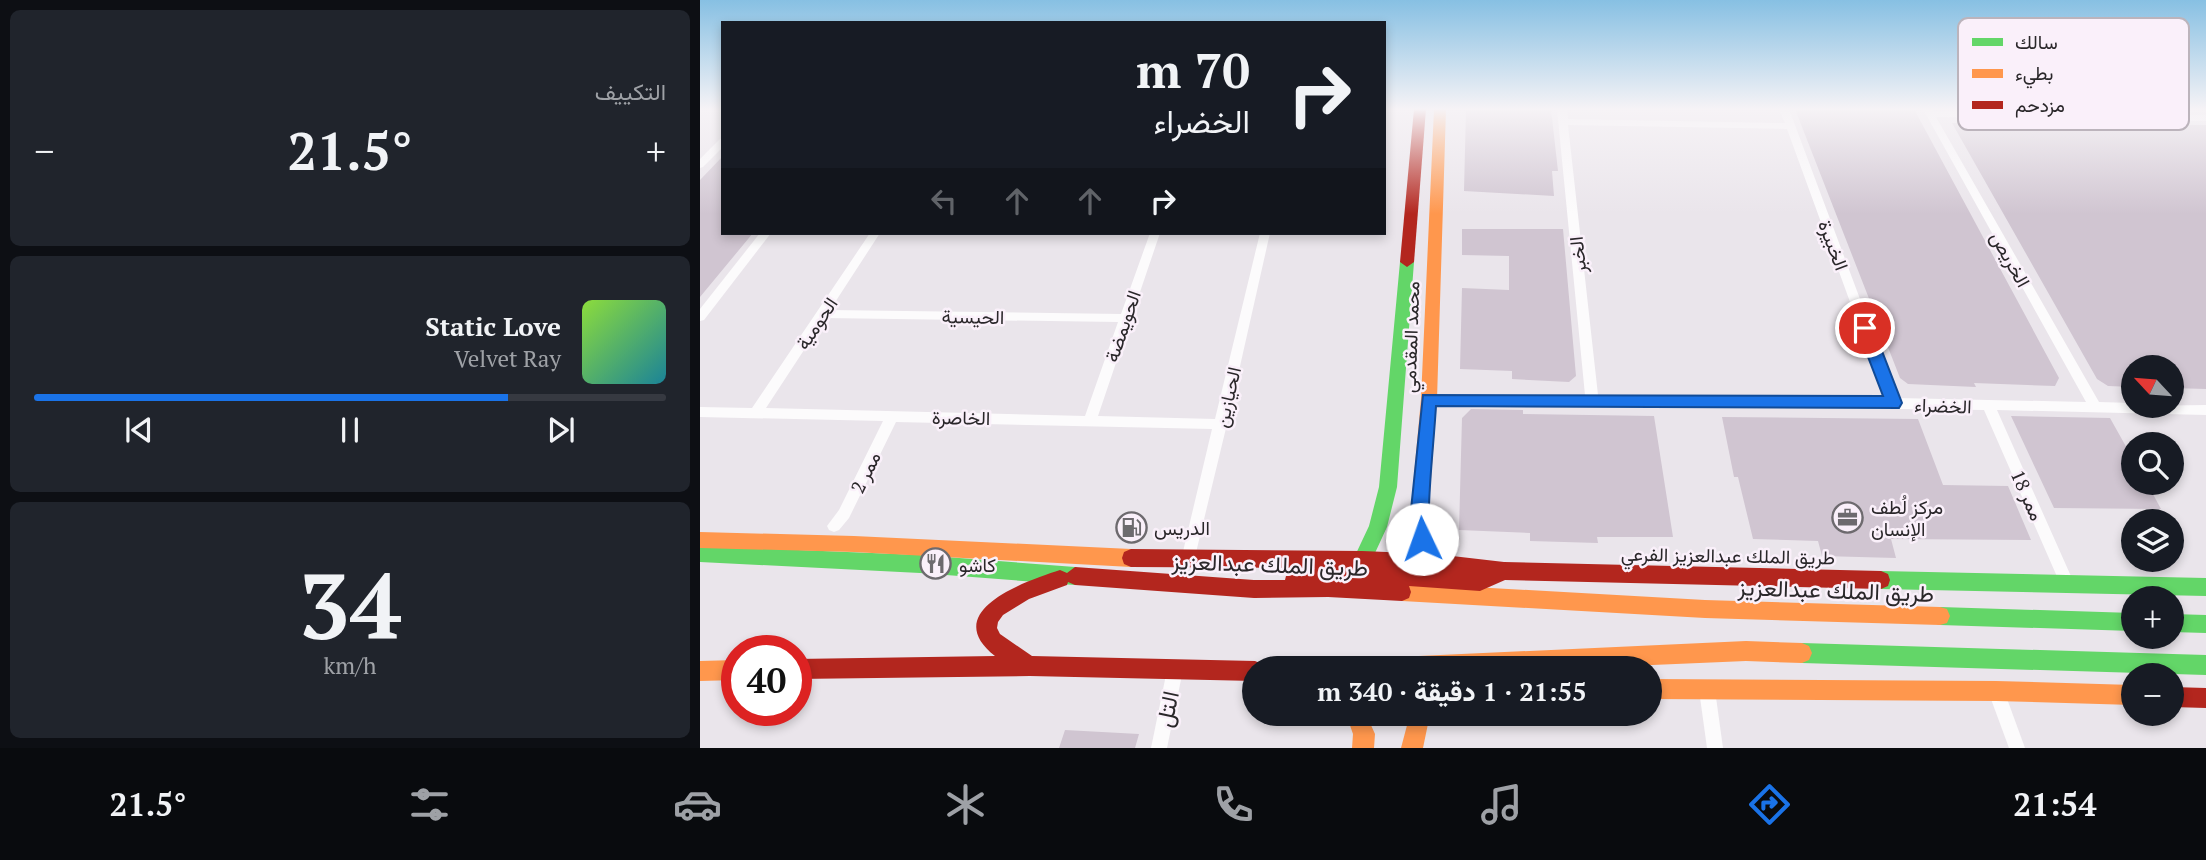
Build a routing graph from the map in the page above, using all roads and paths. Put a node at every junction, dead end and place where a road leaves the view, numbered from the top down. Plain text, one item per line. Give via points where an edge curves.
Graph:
1 (720, 144) edge
2 (1417, 144) edge
3 (1439, 144) edge
4 (1565, 144) edge
5 (1796, 144) edge
6 (1946, 144) edge
7 (700, 165) edge
8 (764, 235) edge
9 (874, 235) edge
10 (1153, 235) edge
11 (1265, 235) edge
12 (822, 314) junction
13 (700, 317) edge
14 (1125, 318) junction
15 (1429, 399) junction
16 (1592, 401) junction
17 (1893, 403) junction
18 (1989, 407) junction
19 (2095, 408) junction
20 (2206, 410) edge
21 (700, 412) edge
22 (755, 413) junction
23 (892, 416) junction
24 (1090, 420) junction
25 (1221, 424) junction
26 (1388, 487) junction
27 (1420, 492) junction
28 (834, 526) dead end
29 (700, 540) edge
30 (700, 554) edge
31 (1188, 560) junction
32 (1362, 560) junction
33 (1435, 563) junction
34 (1504, 571) junction
35 (1068, 576) junction
36 (2067, 583) junction
37 (2206, 587) edge
38 (1254, 589) junction
39 (2121, 622) edge
40 (2184, 623) edge
41 (2206, 624) edge
42 (1649, 656) edge
43 (2206, 665) edge
44 (1030, 666) junction
45 (721, 670) edge
46 (812, 670) edge
47 (1175, 670) junction
48 (700, 671) edge
49 (1242, 671) edge
50 (1662, 689) edge
51 (1707, 690) junction
52 (1996, 691) junction
53 (2121, 695) edge
54 (2184, 697) edge
55 (2206, 698) edge
56 (1361, 726) edge
57 (1417, 726) edge
58 (1158, 748) edge
59 (1363, 748) edge
60 (1412, 748) edge
61 (1715, 748) edge
62 (2017, 748) edge

1 - 7 street
2 - 26 street, محمد المقدمي
3 - 15 street, محمد المقدمي
4 - 16 street, الخبر
5 - 17 street, الخبيرة
6 - 19 street, الخريص
8 - 13 street
9 - 12 street, الحومية
10 - 14 street, الحويمضة
11 - 25 street, الحيازين
12 - 14 street, الحيسية
12 - 22 street, الحومية
14 - 24 street, الحويمضة
15 - 16 street, الخضراء
15 - 27 street, محمد المقدمي
16 - 17 street, الخضراء
17 - 18 street, الخضراء
18 - 19 street, الخضراء
18 - 36 street, ممر 18
19 - 20 street, الخضراء
21 - 22 street, الخاصرة
22 - 23 street, الخاصرة
23 - 24 street, الخاصرة
23 - 28 street, ممر 2
24 - 25 street, الخاصرة
25 - 31 street, الحيازين
26 - 27 street
26 - 32 street, محمد المقدمي via 1378,527
27 - 33 street, محمد المقدمي via 1422,539
29 - 31 street
30 - 35 street, طريق الملك عبدالعزيز
31 - 32 street
32 - 33 street
33 - 34 street
34 - 36 street, طريق الملك عبدالعزيز الفرعي
34 - 38 street, طريق الملك عبدالعزيز الفرعي via 1480,582 1336,572
35 - 38 street, طريق الملك عبدالعزيز
35 - 44 street via 1006,600 989,619 990,636 996,643
36 - 37 street, طريق الملك عبدالعزيز الفرعي
38 - 39 street, طريق الملك عبدالعزيز
40 - 41 street
42 - 43 street via 1746,650
44 - 46 street
44 - 47 street
45 - 48 street
47 - 49 street
47 - 58 street, التل
50 - 51 street
51 - 52 street
51 - 61 street
52 - 53 street
52 - 62 street
54 - 55 street
56 - 59 street
57 - 60 street

